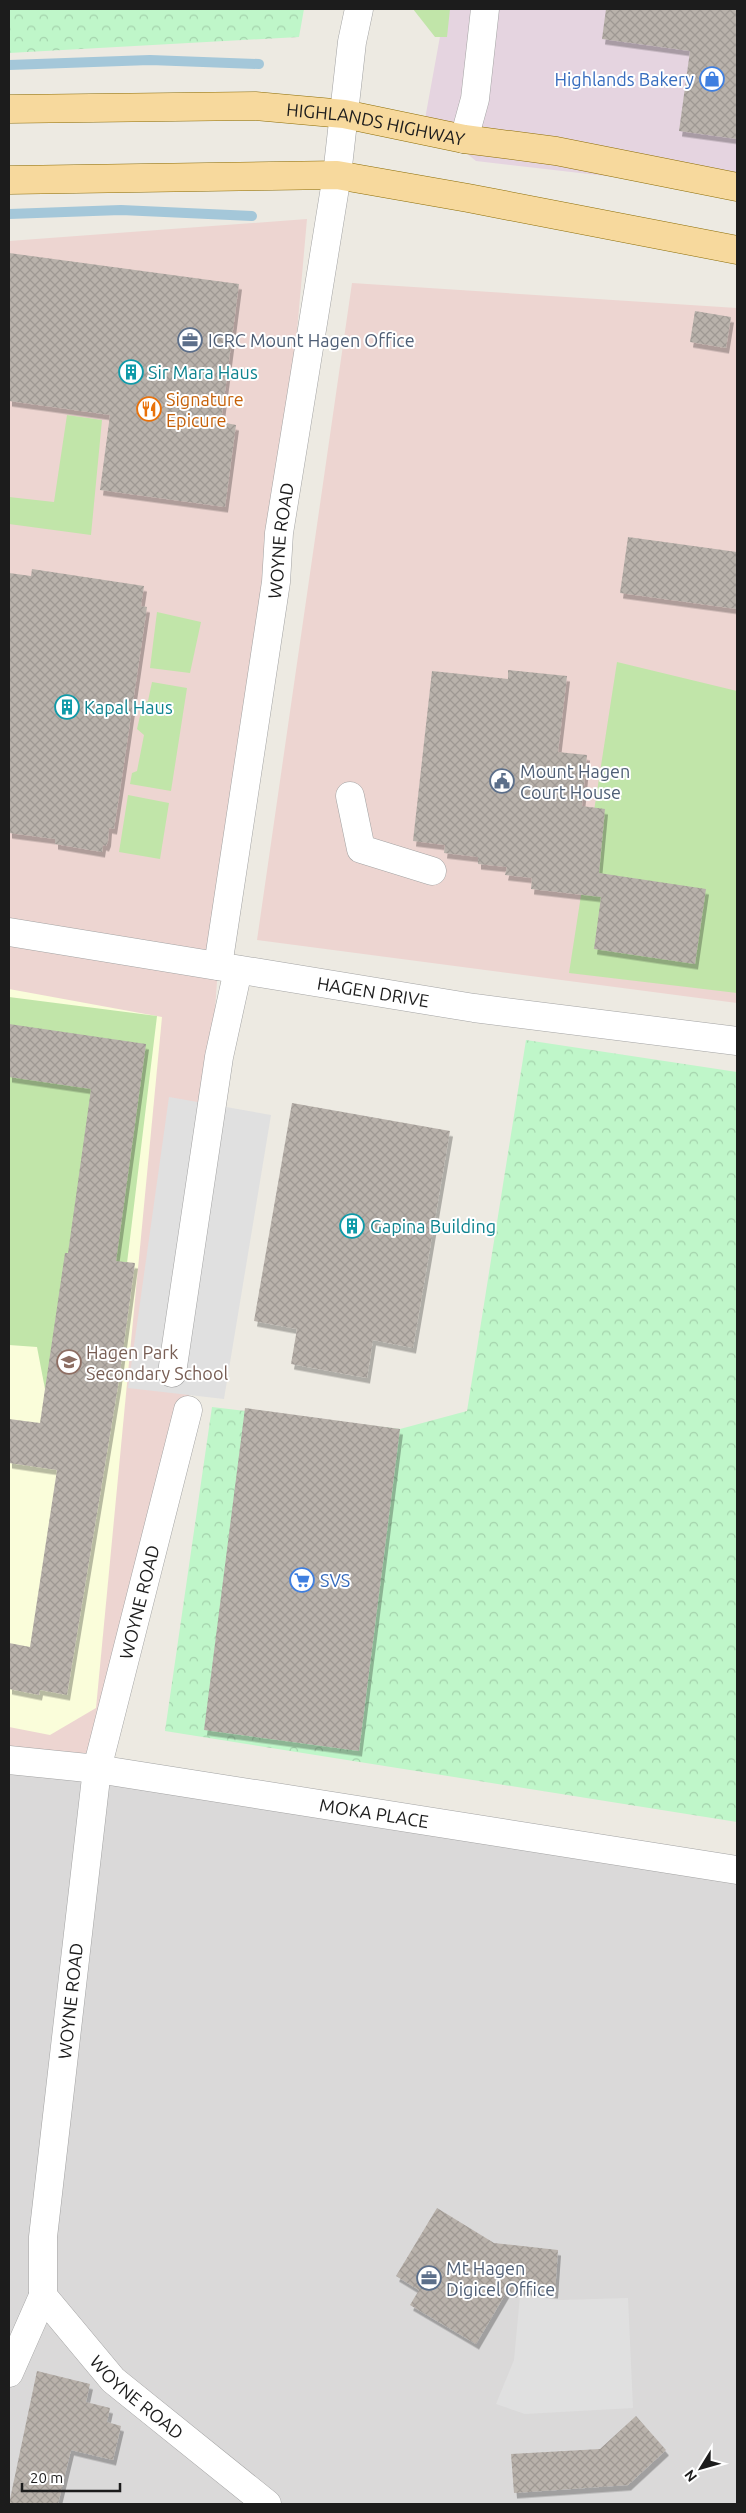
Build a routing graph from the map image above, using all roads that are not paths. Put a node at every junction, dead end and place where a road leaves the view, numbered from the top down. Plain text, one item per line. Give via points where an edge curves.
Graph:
1 (359, 9) edge
2 (485, 9) edge
3 (9, 109) edge
4 (344, 114) junction
5 (464, 138) junction
6 (337, 175) junction
7 (9, 180) edge
8 (737, 187) edge
9 (737, 250) edge
10 (350, 796) dead end
11 (432, 871) dead end
12 (9, 932) edge
13 (228, 968) junction
14 (737, 1041) edge
15 (172, 1373) dead end
16 (188, 1410) dead end
17 (9, 1760) edge
18 (97, 1769) junction
19 (737, 1870) edge
20 (43, 2296) junction
21 (9, 2373) edge
22 (267, 2504) edge

1 - 4 street, WOYNE ROAD
2 - 5 street via 475,99
3 - 4 main road, HIGHLANDS HIGHWAY via 255,106
4 - 5 main road, HIGHLANDS HIGHWAY
4 - 6 street, WOYNE ROAD
5 - 8 main road, HIGHLANDS HIGHWAY via 556,151
6 - 7 main road
6 - 9 main road
6 - 13 street, WOYNE ROAD via 279,533 276,582
10 - 11 street via 361,848
12 - 13 street, HAGEN DRIVE
13 - 14 street, HAGEN DRIVE via 474,1008
13 - 15 street, WOYNE ROAD via 219,1057
16 - 18 street, WOYNE ROAD
17 - 18 street, MOKA PLACE
18 - 19 street, MOKA PLACE
18 - 20 street, WOYNE ROAD via 43,2237
20 - 21 street
20 - 22 street, WOYNE ROAD via 113,2380

